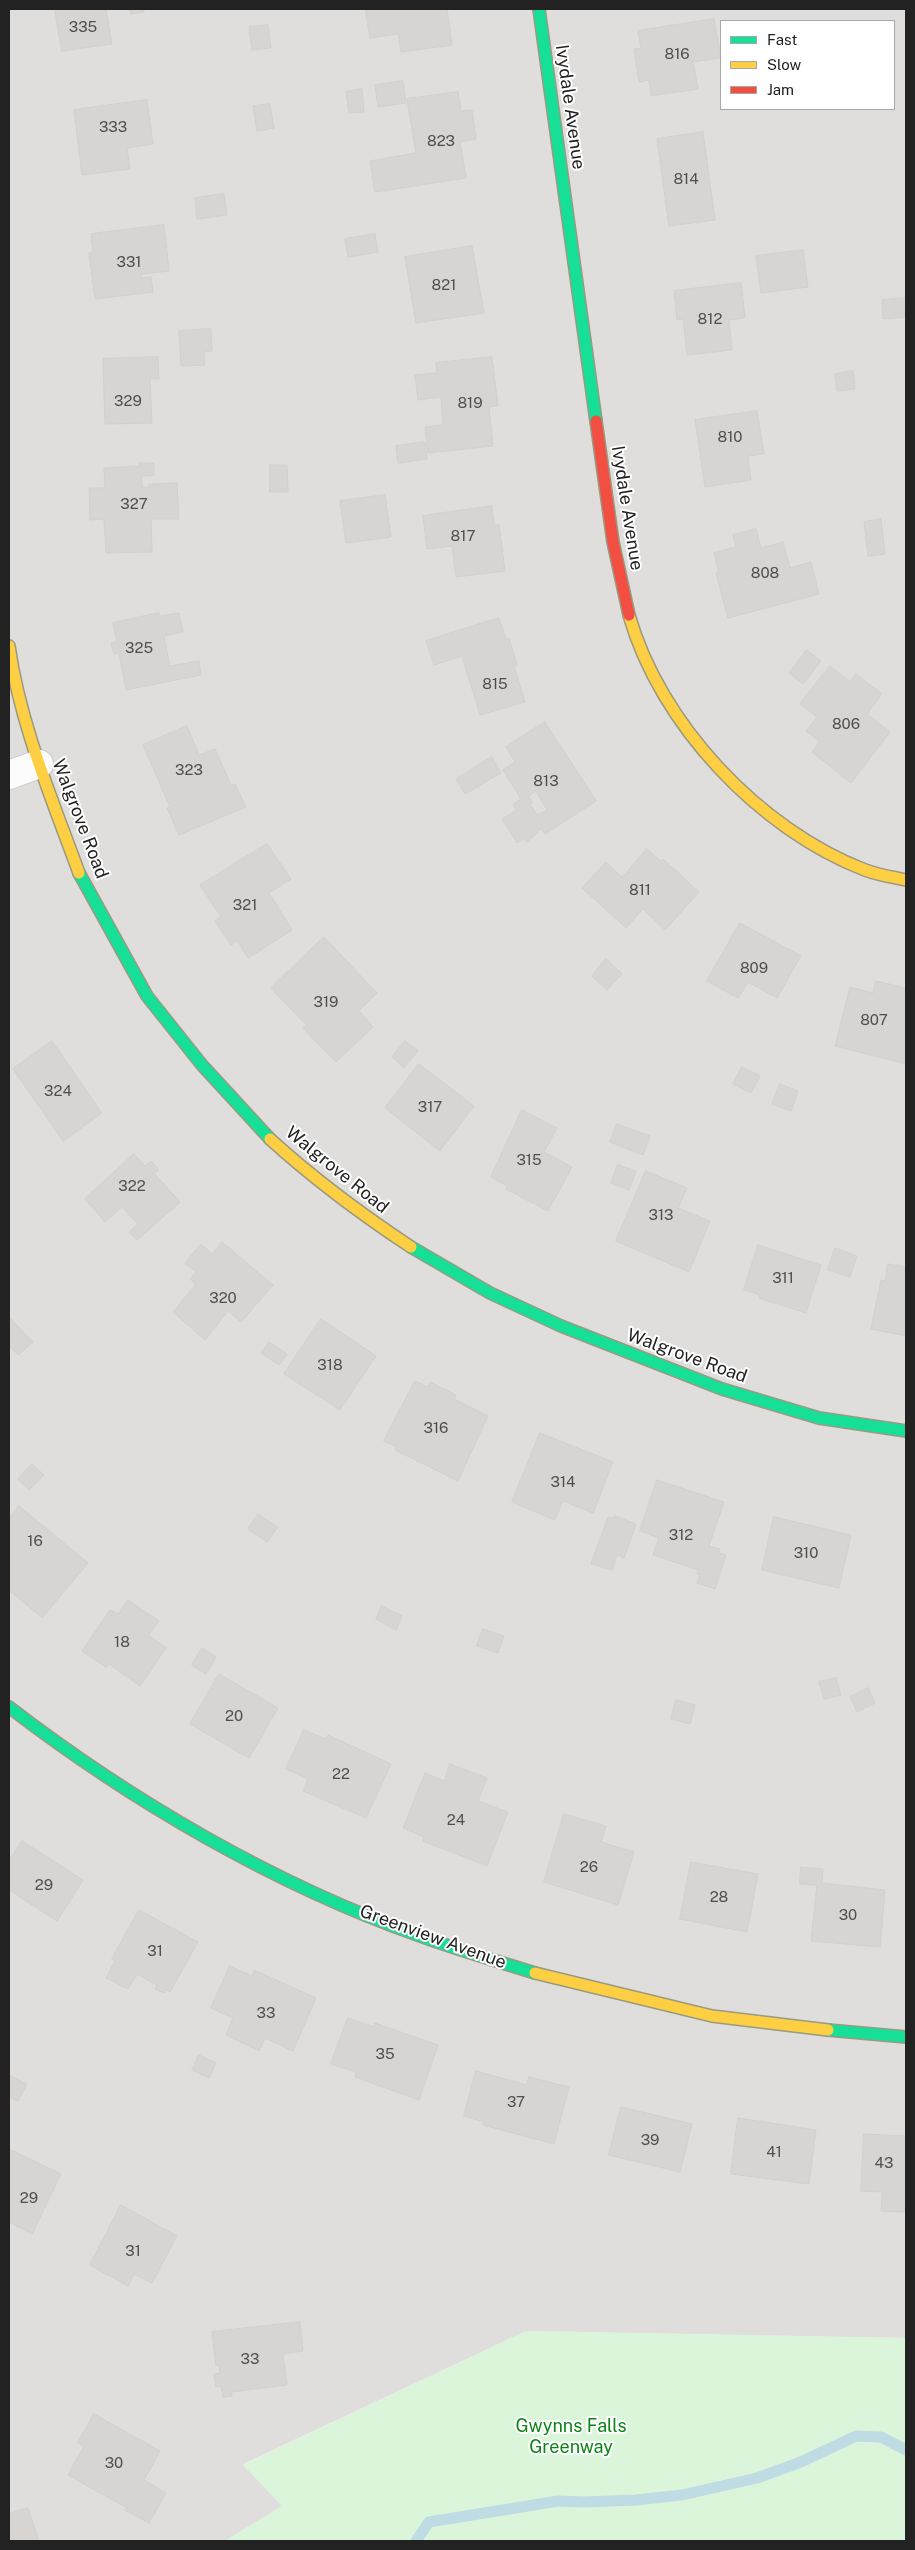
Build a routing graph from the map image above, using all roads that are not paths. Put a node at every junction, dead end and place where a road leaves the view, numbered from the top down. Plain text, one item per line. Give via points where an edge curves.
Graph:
1 (539, 9) edge
2 (9, 646) edge
3 (40, 764) junction
4 (9, 775) edge
5 (906, 880) edge
6 (906, 1431) edge
7 (9, 1707) edge
8 (906, 2037) edge

1 - 5 street, Ivydale Avenue via 613,542 625,599 643,654 664,697 691,739 740,791 794,830 860,868
2 - 3 street, Walgrove Road via 13,674
3 - 4 street
3 - 6 street, Walgrove Road via 80,876 147,996 256,1126 312,1177 423,1255 490,1293 561,1326 722,1389 819,1418
7 - 8 street, Greenview Avenue via 60,1746 163,1812 293,1883 419,1936 551,1978 712,2016

